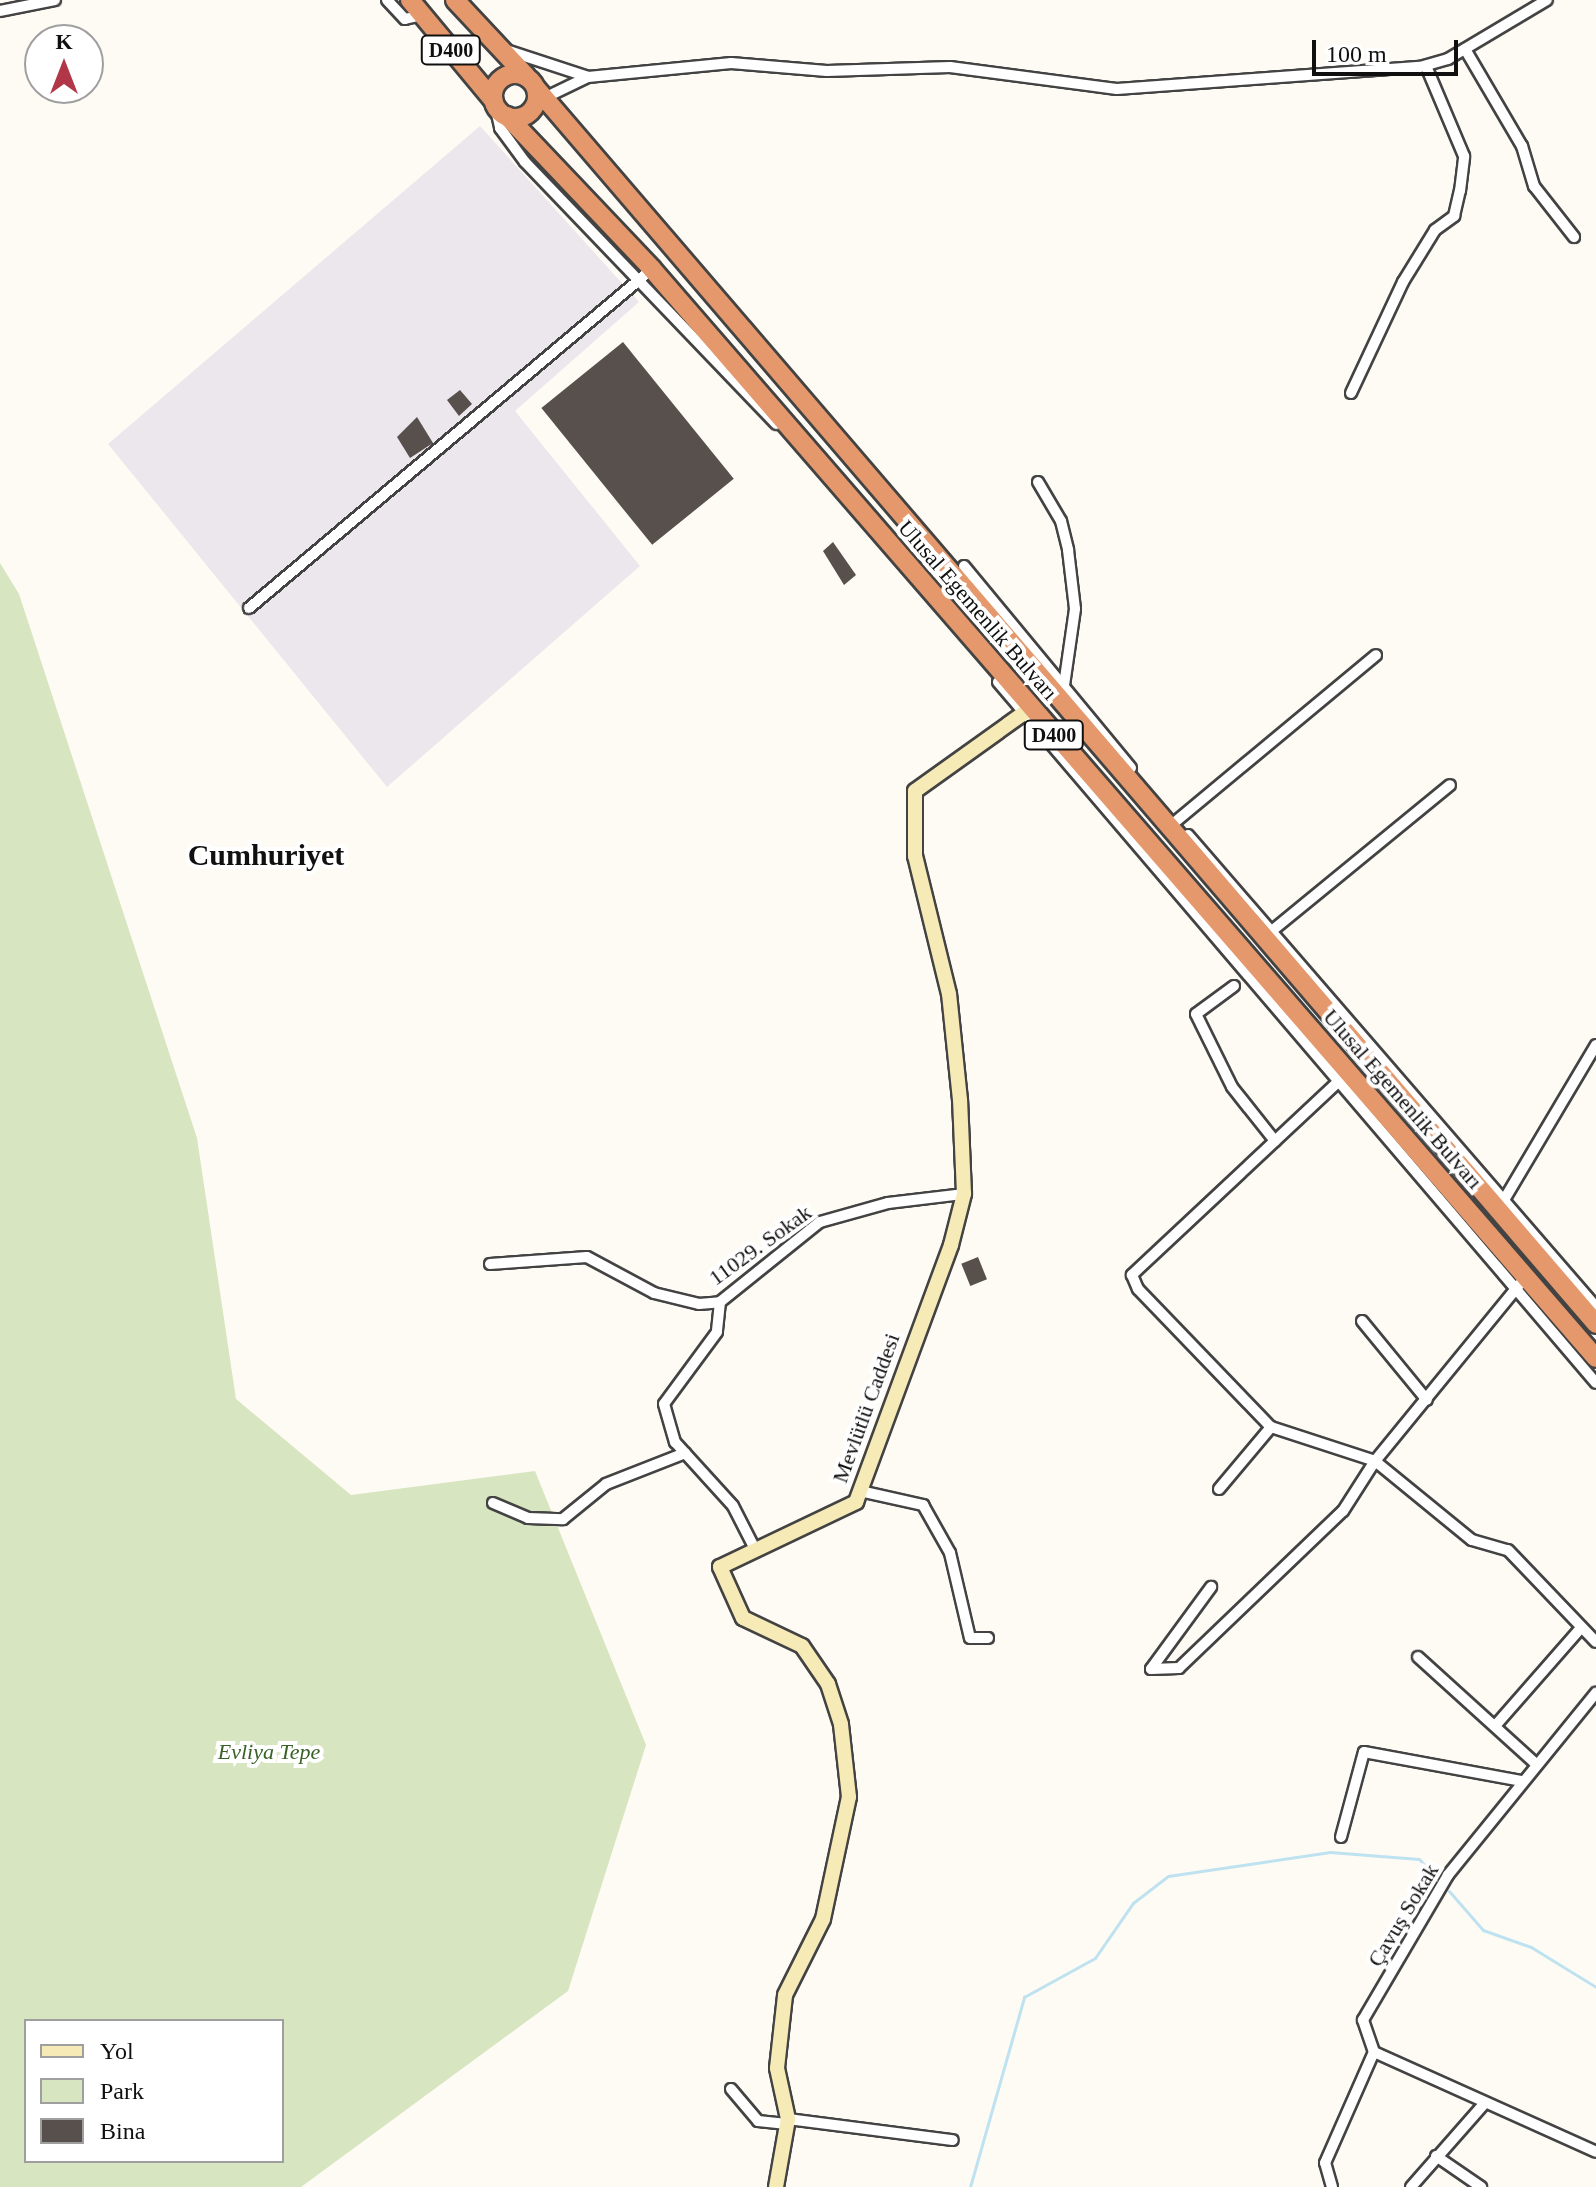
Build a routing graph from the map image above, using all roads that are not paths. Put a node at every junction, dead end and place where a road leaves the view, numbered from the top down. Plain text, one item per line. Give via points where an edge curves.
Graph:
1 (55, 0) edge
2 (387, 0) edge
3 (410, 0) edge
4 (455, 0) edge
5 (1547, 0) edge
6 (0, 11) edge
7 (422, 15) junction
8 (498, 47) junction
9 (1465, 49) junction
10 (1426, 66) junction
11 (588, 77) junction
12 (535, 91) junction
13 (494, 101) junction
14 (507, 116) junction
15 (1574, 237) dead end
16 (644, 275) junction
17 (1351, 393) dead end
18 (1038, 482) dead end
19 (964, 566) dead end
20 (249, 608) dead end
21 (1376, 655) dead end
22 (1064, 685) junction
23 (1028, 710) junction
24 (1450, 785) dead end
25 (1172, 824) junction
26 (1268, 934) junction
27 (1234, 986) dead end
28 (1596, 1045) edge
29 (1339, 1081) junction
30 (1275, 1141) junction
31 (964, 1194) junction
32 (1500, 1205) junction
33 (1543, 1262) junction
34 (490, 1264) dead end
35 (1521, 1283) junction
36 (720, 1302) junction
37 (1596, 1307) edge
38 (1362, 1321) dead end
39 (1596, 1324) edge
40 (1596, 1358) edge
41 (1596, 1383) edge
42 (1427, 1400) junction
43 (1271, 1427) junction
44 (685, 1453) junction
45 (1375, 1461) junction
46 (1219, 1489) dead end
47 (860, 1491) junction
48 (493, 1503) dead end
49 (754, 1547) junction
50 (1211, 1587) dead end
51 (1580, 1629) junction
52 (988, 1638) dead end
53 (1596, 1642) edge
54 (1418, 1657) dead end
55 (1596, 1693) edge
56 (1495, 1726) junction
57 (1536, 1764) junction
58 (1522, 1781) junction
59 (1341, 1837) dead end
60 (1374, 2052) junction
61 (731, 2089) dead end
62 (1484, 2104) junction
63 (788, 2121) junction
64 (953, 2140) dead end
65 (1596, 2152) edge
66 (1436, 2156) junction
67 (776, 2187) edge
68 (1332, 2187) edge
69 (1411, 2187) edge
70 (1481, 2187) edge

1 - 6 street
2 - 7 street via 405,19
3 - 7 highway, D400
4 - 8 highway, Ulusal Egemenlik Bulvarı / D400
5 - 9 street
7 - 13 highway, D400
8 - 11 street
8 - 12 highway, Ulusal Egemenlik Bulvarı / D400
9 - 10 street
9 - 15 street via 1522,146 1534,186
10 - 11 street via 1117,89 950,67 827,71 731,63
10 - 17 street via 1464,156 1460,191 1454,216 1435,230 1403,282
11 - 12 street
12 - 13 highway via 504,76
12 - 14 highway via 527,114
12 - 25 highway, Ulusal Egemenlik Bulvarı / D400
13 - 14 highway, Ulusal Egemenlik Bulvarı
13 - 16 street via 508,143
14 - 16 highway, Ulusal Egemenlik Bulvarı / D400
16 - 20 street
16 - 23 highway, Ulusal Egemenlik Bulvarı / D400 via 799,444
18 - 22 street via 1061,521 1068,550 1075,622
19 - 22 street
21 - 25 street
22 - 25 street
23 - 29 street
23 - 31 street, Mevlütlü Caddesi via 915,791 915,856 949,994
23 - 35 highway, Ulusal Egemenlik Bulvarı / D400
24 - 26 street
25 - 26 highway, Ulusal Egemenlik Bulvarı / D400
26 - 32 highway, Ulusal Egemenlik Bulvarı / D400
27 - 30 street via 1196,1014 1232,1087
28 - 32 street
29 - 30 street
29 - 35 street
30 - 43 street via 1132,1275 1138,1289
31 - 36 street, 11029. Sokak via 888,1203 820,1222
31 - 47 street, Mevlütlü Caddesi
32 - 33 highway, Ulusal Egemenlik Bulvarı / D400
32 - 37 street
33 - 35 highway
33 - 39 highway, Ulusal Egemenlik Bulvarı / D400
34 - 36 street, 11029. Sokak via 587,1257 654,1293 699,1304
35 - 40 highway, Ulusal Egemenlik Bulvarı / D400
35 - 41 street
35 - 42 street
36 - 44 street via 717,1332 664,1404 675,1442
38 - 42 street
42 - 45 street
43 - 45 street
43 - 46 street
44 - 48 street via 606,1484 563,1519 528,1518
44 - 49 street via 733,1506
45 - 50 street via 1343,1511 1179,1668 1151,1669
45 - 51 street via 1472,1540 1508,1550
47 - 49 street, Mevlütlü Caddesi via 856,1502
47 - 52 street via 923,1505 950,1553 970,1638
49 - 63 street, Mevlütlü Caddesi via 720,1567 743,1618 802,1646 828,1684 841,1724 849,1797 823,1919 785,1995 777,2068
51 - 53 street
51 - 56 street
54 - 56 street
55 - 57 street, Çavuş Sokak
56 - 57 street
57 - 58 street, Çavuş Sokak
58 - 59 street via 1364,1752
58 - 60 street, Çavuş Sokak via 1448,1875 1363,2020
60 - 62 street
60 - 68 street via 1325,2163
61 - 63 street via 758,2121
62 - 65 street
62 - 66 street
63 - 64 street
63 - 67 street, Mevlütlü Caddesi
66 - 69 street
66 - 70 street

